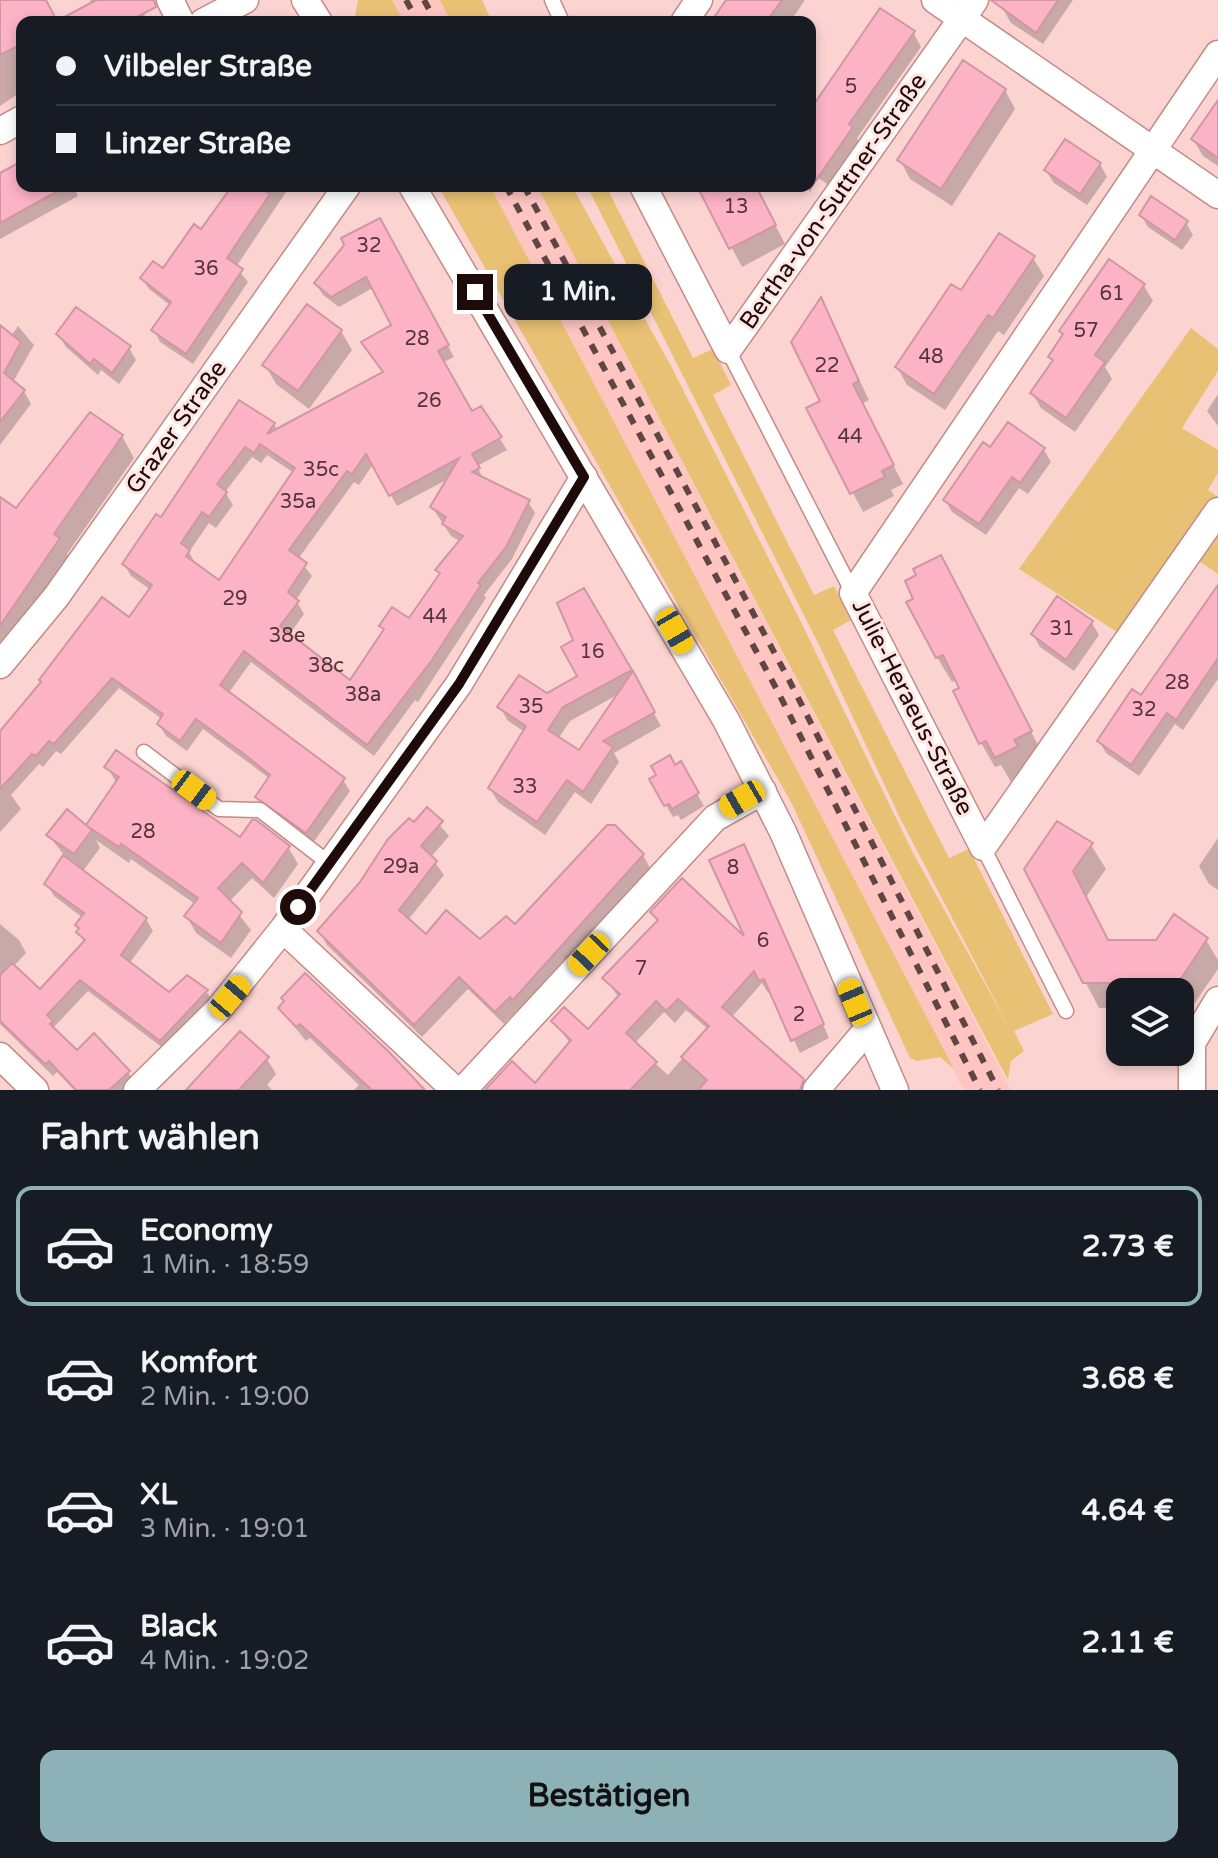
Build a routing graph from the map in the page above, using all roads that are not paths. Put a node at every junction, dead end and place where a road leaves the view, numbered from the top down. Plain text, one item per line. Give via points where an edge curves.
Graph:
1 (245, 0) edge
2 (935, 0) edge
3 (968, 9) edge
4 (214, 16) edge
5 (1218, 54) edge
6 (1153, 151) junction
7 (343, 192) edge
8 (416, 192) edge
9 (646, 192) edge
10 (1218, 195) edge
11 (728, 350) junction
12 (584, 477) junction
13 (1218, 511) edge
14 (853, 593) junction
15 (0, 665) edge
16 (144, 752) dead end
17 (763, 791) junction
18 (983, 847) junction
19 (330, 864) junction
20 (283, 929) junction
21 (1218, 1000) edge
22 (1066, 1011) dead end
23 (867, 1030) junction
24 (0, 1056) edge
25 (1191, 1081) edge
26 (35, 1090) edge
27 (137, 1090) edge
28 (455, 1090) edge
29 (463, 1090) edge
30 (816, 1090) edge
31 (895, 1090) edge

1 - 4 street
2 - 3 street
3 - 6 street
3 - 11 street, Bertha-von-Suttner-Straße
5 - 6 street, Julie-Heraeus-Straße
6 - 10 street
6 - 14 street, Julie-Heraeus-Straße
7 - 15 street, Grazer Straße via 56,597
8 - 12 street
9 - 11 street, Bertha-von-Suttner-Straße
11 - 14 lane
12 - 17 street
12 - 19 street via 459,684
13 - 18 street, Julie-Heraeus-Straße
14 - 18 street, Julie-Heraeus-Straße
16 - 19 lane via 219,809 260,810
17 - 23 street
17 - 29 street via 715,818
18 - 22 lane
19 - 20 street
20 - 27 street via 218,1010
20 - 28 street
21 - 25 street via 1192,1043
23 - 30 street
23 - 31 street
24 - 26 street

